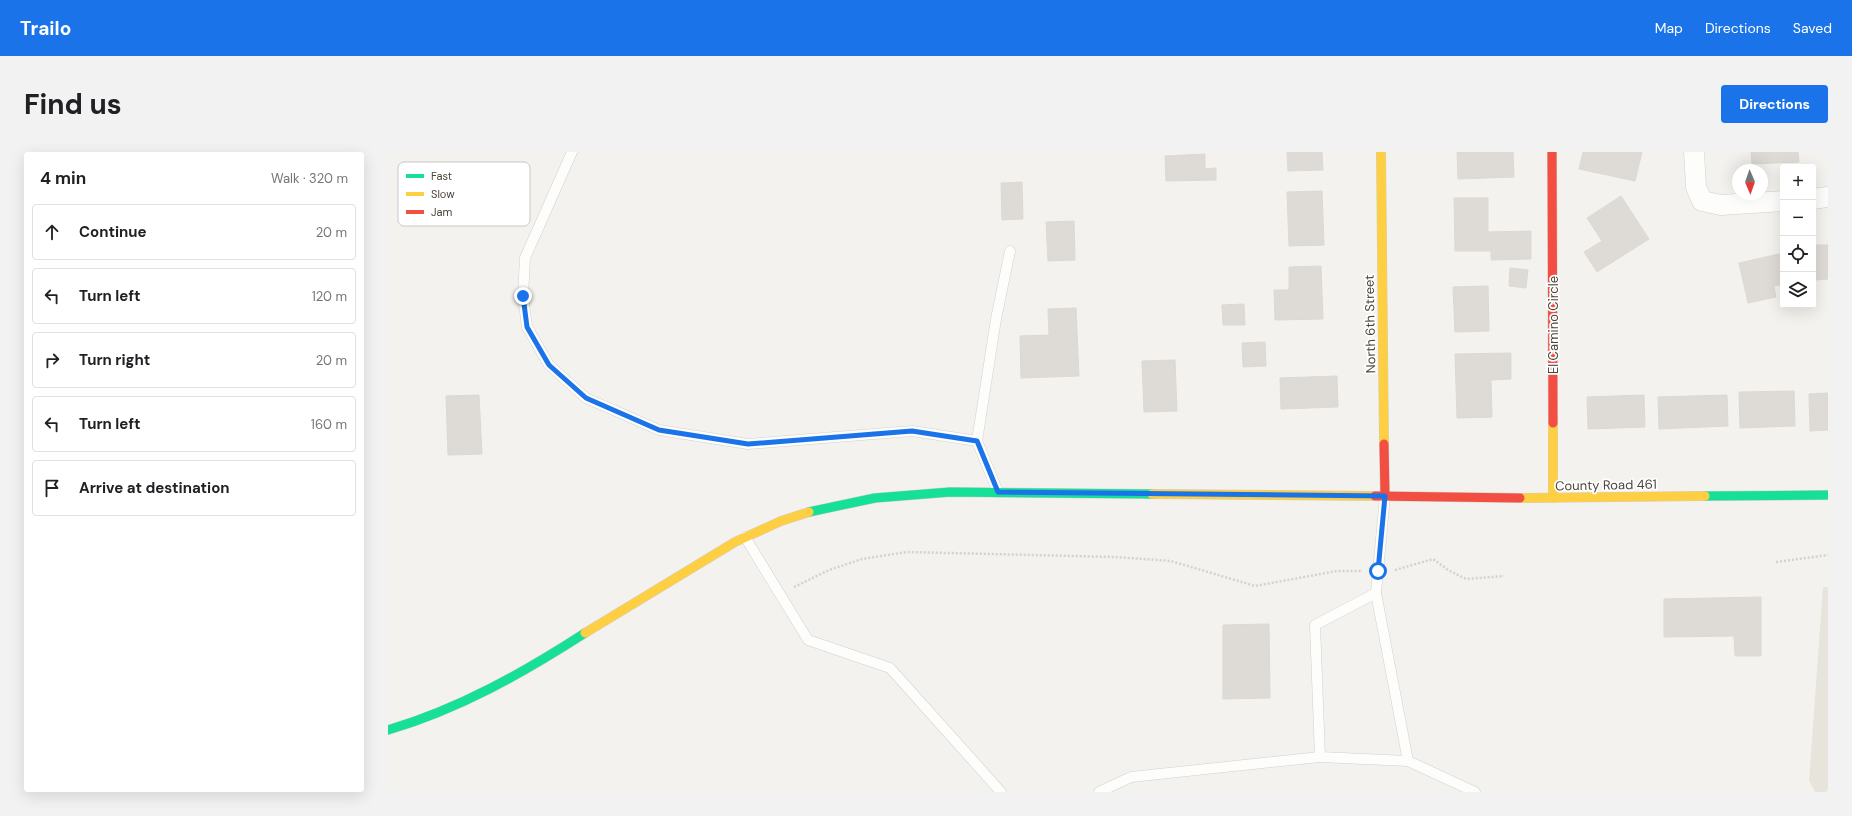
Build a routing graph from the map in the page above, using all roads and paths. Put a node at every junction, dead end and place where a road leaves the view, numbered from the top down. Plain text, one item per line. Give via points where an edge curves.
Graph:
1 (572, 152) edge
2 (1381, 152) edge
3 (1552, 152) edge
4 (1694, 152) edge
5 (1828, 197) edge
6 (1816, 198) edge
7 (1780, 201) edge
8 (1010, 251) dead end
9 (977, 441) junction
10 (998, 492) junction
11 (1828, 495) edge
12 (1385, 496) junction
13 (1553, 498) junction
14 (745, 537) junction
15 (1828, 556) edge
16 (1776, 562) dead end
17 (1378, 571) junction
18 (1504, 576) dead end
19 (780, 593) junction
20 (1376, 593) junction
21 (388, 730) edge
22 (1320, 757) junction
23 (1408, 761) junction
24 (1000, 792) edge
25 (1099, 792) edge
26 (1475, 792) edge

1 - 9 lane via 525,258 523,296 527,327 549,365 586,398 659,430 748,444 912,431
2 - 12 main road, North 6th Street
3 - 13 main road, El Camino Circle
4 - 7 street via 1696,187 1702,202 1721,205
5 - 6 street
8 - 9 lane via 996,319
9 - 10 lane
10 - 12 main road, County Road 461
10 - 14 main road, County Road 461 via 915,494 851,500 788,518
11 - 13 main road, County Road 461
12 - 13 main road, County Road 461
12 - 17 lane
14 - 19 lane
14 - 21 main road, County Road 461 via 719,550 500,684 430,717
15 - 16 path
17 - 18 path via 1398,570 1433,559 1466,579
17 - 19 path via 1337,571 1254,586 1172,561 1115,557 907,552 862,559 829,570
17 - 20 lane
19 - 24 lane via 808,640 890,668
20 - 22 lane via 1315,625
20 - 23 lane
22 - 23 lane
22 - 25 lane via 1131,777
23 - 26 lane

